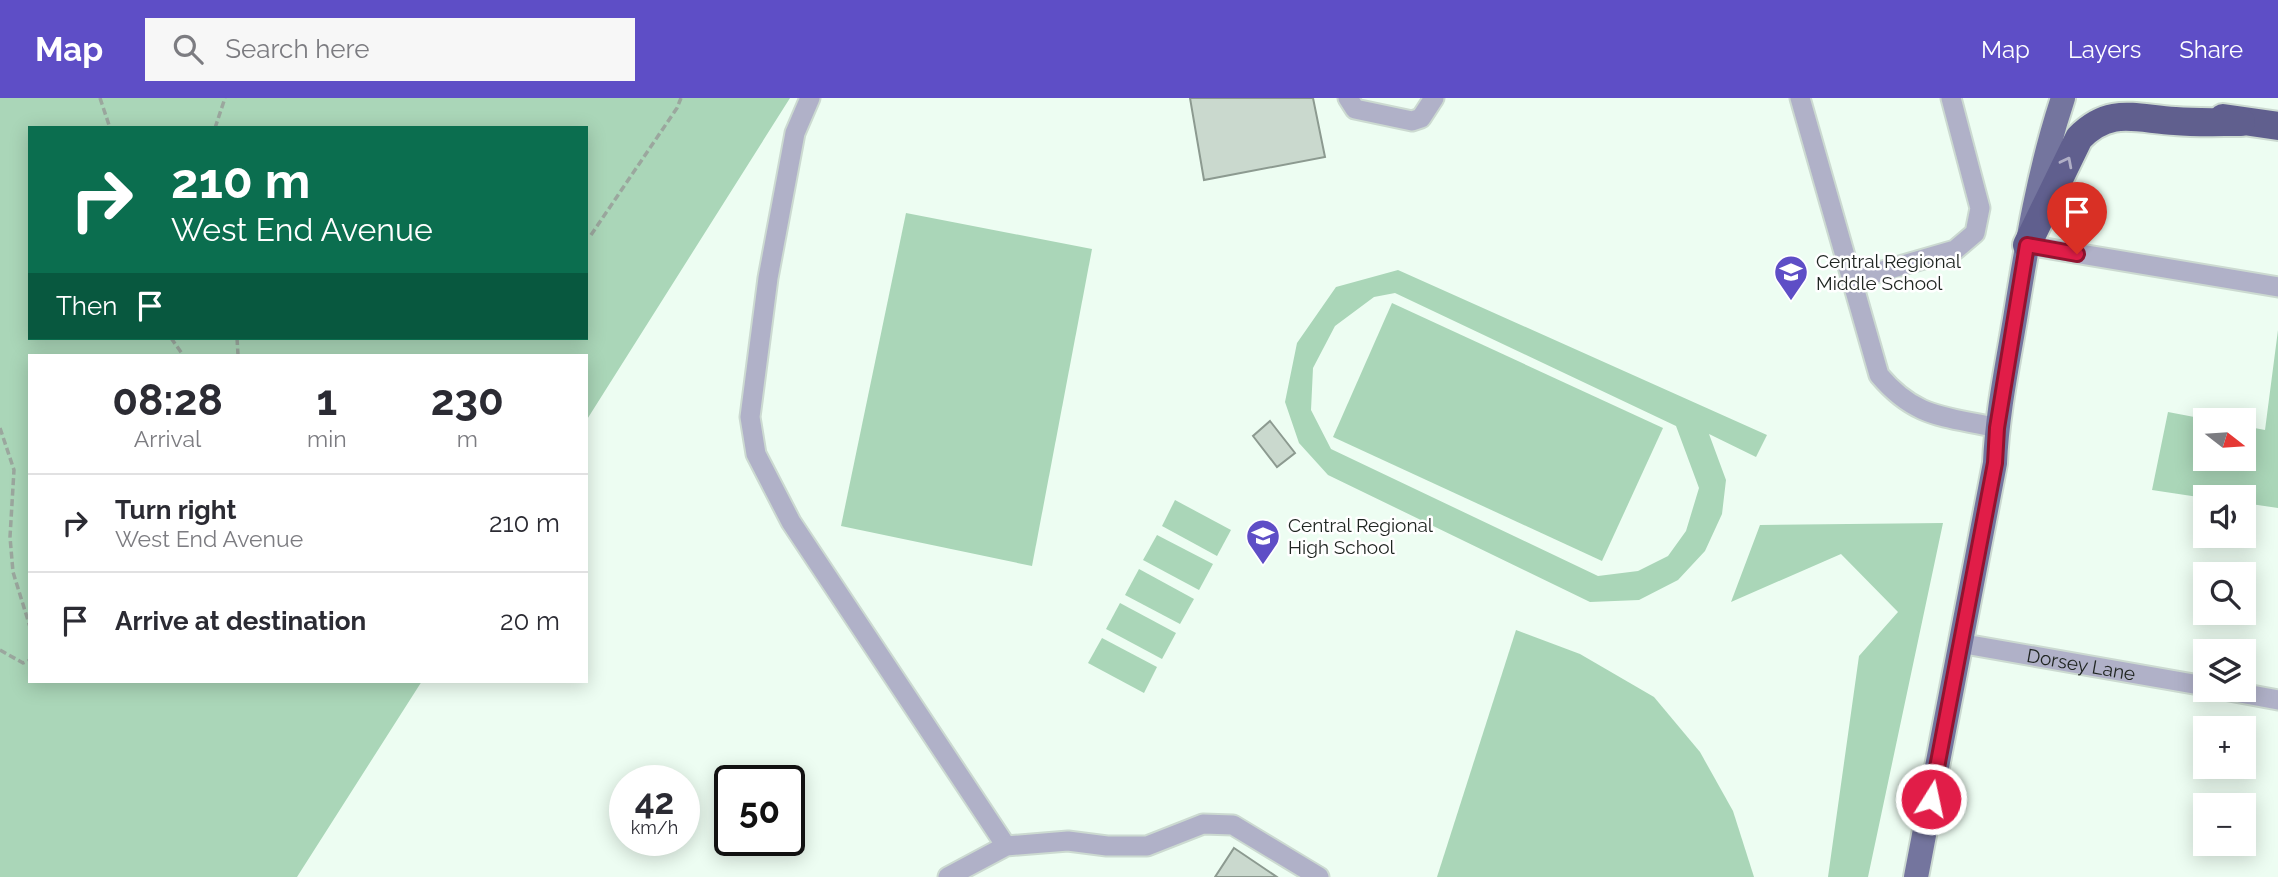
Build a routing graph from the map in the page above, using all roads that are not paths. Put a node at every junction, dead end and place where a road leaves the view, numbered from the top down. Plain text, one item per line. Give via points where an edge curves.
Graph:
1 (810, 98) edge
2 (1348, 98) edge
3 (1434, 98) edge
4 (1800, 98) edge
5 (1951, 98) edge
6 (2063, 98) edge
7 (2127, 98) edge
8 (2241, 122) junction
9 (2278, 126) edge
10 (2027, 245) junction
11 (1852, 280) junction
12 (2278, 287) edge
13 (1997, 428) junction
14 (1959, 643) junction
15 (2193, 684) edge
16 (2256, 696) edge
17 (2278, 700) edge
18 (1006, 846) junction
19 (948, 877) edge
20 (1319, 877) edge
21 (1916, 877) edge

1 - 18 street via 795,133 768,278 750,417 756,454 791,522
2 - 3 street via 1355,108 1412,121 1421,118
4 - 11 street
5 - 11 street via 1980,208 1975,233 1955,250
6 - 10 main road via 2043,162
7 - 8 highway
8 - 9 highway
10 -> 8 highway via 2079,138 2091,127 2124,116
10 - 12 street
10 - 13 main road
11 - 13 street via 1880,375 1895,394 1932,415
13 - 14 main road via 1995,463
14 - 15 street, Dorsey Lane
14 - 21 main road
16 - 17 street
18 - 19 street
18 - 20 street via 1068,841 1147,846 1203,824 1233,825

